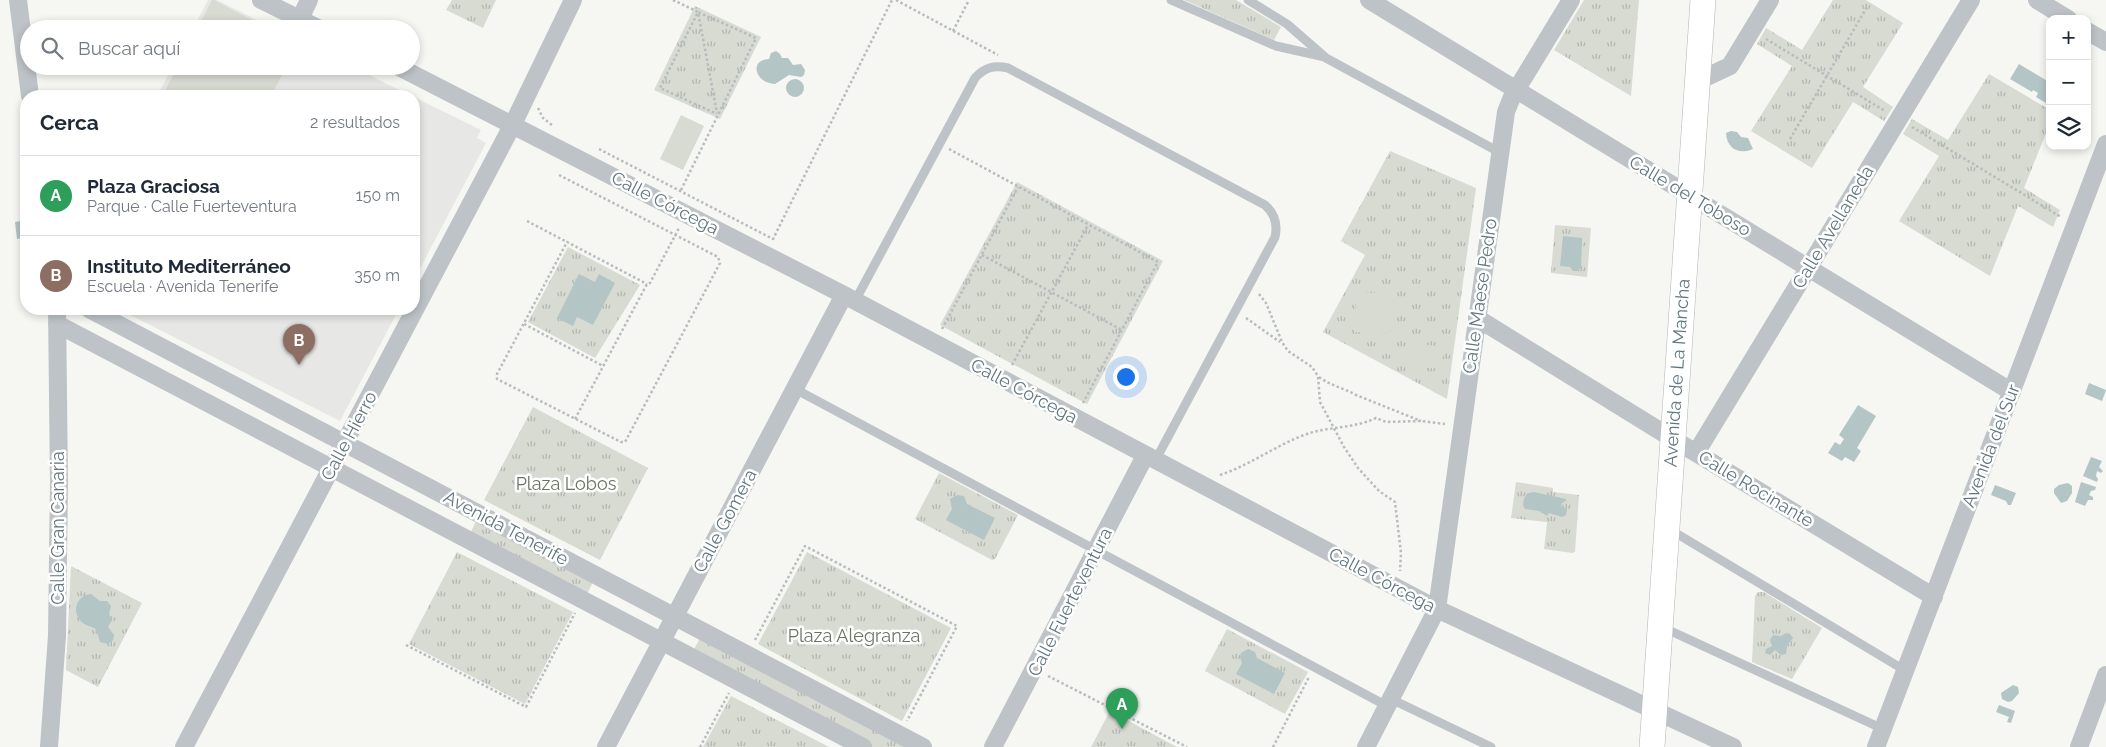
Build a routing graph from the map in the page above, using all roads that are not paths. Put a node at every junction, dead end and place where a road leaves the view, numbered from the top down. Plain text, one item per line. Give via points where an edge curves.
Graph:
1 (18, 0) edge
2 (262, 0) edge
3 (309, 0) edge
4 (573, 0) edge
5 (1171, 0) edge
6 (1248, 0) edge
7 (1368, 0) edge
8 (1571, 0) edge
9 (1703, 0) edge
10 (1770, 0) edge
11 (1971, 0) edge
12 (2037, 0) edge
13 (2061, 15) edge
14 (300, 19) joint
15 (20, 20) edge
16 (2091, 33) edge
17 (2106, 42) edge
18 (1326, 58) junction
19 (27, 75) edge
20 (414, 75) edge
21 (1698, 81) junction
22 (29, 90) edge
23 (1516, 90) junction
24 (513, 124) junction
25 (2106, 144) edge
26 (1499, 152) junction
27 (1690, 197) junction
28 (1808, 268) junction
29 (850, 298) junction
30 (420, 301) edge
31 (100, 315) edge
32 (412, 315) edge
33 (57, 316) edge
34 (1477, 318) junction
35 (794, 388) junction
36 (2012, 392) junction
37 (1673, 439) junction
38 (345, 443) junction
39 (1696, 453) junction
40 (1150, 459) junction
41 (332, 468) junction
42 (1667, 527) junction
43 (1097, 550) junction
44 (1934, 597) junction
45 (1437, 609) junction
46 (674, 616) junction
47 (1660, 626) junction
48 (662, 641) junction
49 (1906, 671) junction
50 (2106, 675) edge
51 (1389, 703) junction
52 (1654, 709) junction
53 (1883, 729) junction
54 (49, 747) edge
55 (184, 747) edge
56 (606, 747) edge
57 (863, 747) edge
58 (923, 747) edge
59 (993, 747) edge
60 (1366, 747) edge
61 (1491, 747) edge
62 (1652, 747) edge
63 (1733, 747) edge
64 (1876, 747) edge
65 (2079, 747) edge

1 - 15 street
2 - 14 street
3 - 14 street
4 - 24 street, Calle Hierro
5 - 18 lane via 1276,46
6 - 18 lane via 1287,24
7 - 23 street, Calle del Toboso
8 - 23 street, Calle Maese Pedro
9 - 21 main road, Avenida de La Mancha
10 - 21 street via 1730,66
11 - 28 street, Calle Avellaneda
12 - 13 street
16 - 17 street
18 - 26 lane
19 - 22 street
20 - 24 street, Calle Córcega
21 - 27 main road, Avenida de La Mancha
23 - 26 street, Calle Maese Pedro via 1506,112
23 - 27 street, Calle del Toboso
24 - 29 street, Calle Córcega
24 - 30 street, Calle Hierro
25 - 36 street, Avenida del Sur
26 - 34 street, Calle Maese Pedro
27 - 28 street, Calle del Toboso
27 - 37 main road, Avenida de La Mancha
28 - 36 street, Calle del Toboso
28 - 39 street, Calle Avellaneda
29 - 35 street, Calle Gomera
29 - 40 street, Calle Córcega
29 - 40 lane via 975,78 992,66 1008,68 1230,187 1271,210 1277,222 1275,237
31 - 38 street, Avenida Tenerife
32 - 38 street, Calle Hierro
33 - 41 street, Avenida Tenerife
33 - 54 street, Calle Gran Canaria via 57,636
34 - 37 street, Calle Rocinante
34 - 45 street, Calle Maese Pedro
35 - 43 lane
35 - 46 street, Calle Gomera
36 - 44 street, Avenida del Sur
37 - 39 street, Calle Rocinante
37 - 42 main road, Avenida de La Mancha
38 - 41 street, Calle Hierro
38 - 46 street, Avenida Tenerife
39 - 44 street, Calle Rocinante
40 - 43 street, Calle Fuerteventura
40 - 45 street, Calle Córcega
41 - 48 street, Avenida Tenerife
41 - 55 street, Calle Hierro
42 - 47 main road, Avenida de La Mancha
42 - 49 lane
43 - 51 lane via 1314,667
43 - 59 street, Calle Fuerteventura
44 - 49 street, Avenida del Sur
45 - 51 street, Calle Maese Pedro
45 - 52 street, Calle Córcega
46 - 48 street, Calle Gomera
46 - 58 street, Avenida Tenerife
47 - 52 main road, Avenida de La Mancha
47 - 53 lane
48 - 56 street, Calle Gomera
48 - 57 street, Avenida Tenerife
49 - 53 street, Avenida del Sur
50 - 65 street
51 - 60 street, Calle Maese Pedro
51 - 61 lane
52 - 62 main road, Avenida de La Mancha
52 - 63 street, Calle Córcega
53 - 64 street, Avenida del Sur

